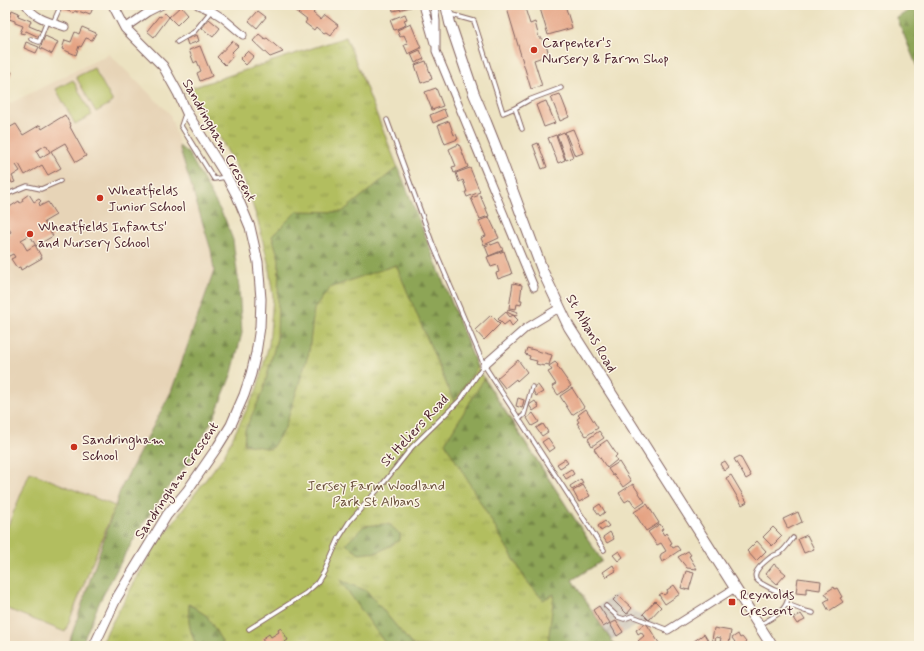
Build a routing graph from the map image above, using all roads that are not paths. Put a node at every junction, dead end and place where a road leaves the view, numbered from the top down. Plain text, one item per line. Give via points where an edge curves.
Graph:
1 (26, 5) edge
2 (61, 5) edge
3 (112, 5) edge
4 (162, 5) edge
5 (198, 5) edge
6 (423, 5) edge
7 (434, 5) edge
8 (447, 9) edge
9 (212, 10) junction
10 (50, 22) junction
11 (65, 27) dead end
12 (125, 28) junction
13 (243, 35) dead end
14 (30, 39) dead end
15 (177, 42) dead end
16 (436, 50) junction
17 (561, 88) dead end
18 (514, 108) junction
19 (387, 120) dead end
20 (522, 129) dead end
21 (60, 181) dead end
22 (5, 195) edge
23 (534, 287) dead end
24 (559, 308) junction
25 (484, 365) junction
26 (532, 387) dead end
27 (519, 419) junction
28 (794, 538) dead end
29 (604, 550) dead end
30 (735, 588) junction
31 (787, 604) junction
32 (606, 606) dead end
33 (813, 613) dead end
34 (760, 626) junction
35 (249, 629) dead end
36 (668, 630) joint
37 (94, 646) edge
38 (772, 646) edge

1 - 10 street via 38,17
2 - 10 lane
3 - 12 street, Sandringham Crescent
4 - 12 street
5 - 9 street
6 - 16 street
7 - 16 street
8 - 18 lane via 474,21 503,113
8 - 24 main road, St Albans Road via 474,94
9 - 13 street
9 - 15 lane via 194,32
10 - 11 street
10 - 14 lane via 39,42
12 - 37 street, Sandringham Crescent via 163,66 237,196 250,227 258,262 260,327 251,374 226,434 167,515 116,599
16 - 23 street
17 - 18 lane
18 - 20 lane
19 - 25 lane via 433,245
21 - 22 lane via 41,189 26,186
24 - 25 street, St Heliers Road via 526,328
24 - 30 main road, St Albans Road
25 - 27 lane
25 - 35 lane, St Heliers Road via 461,399 412,447 349,522 316,583 306,593
26 - 27 lane via 524,415
27 - 29 lane
28 - 31 lane via 781,552 762,564 755,576 757,580 785,594 788,598
30 - 34 main road, St Albans Road
30 - 36 street
31 - 33 lane
31 - 34 lane
32 - 36 lane via 618,617 624,619 632,616
34 - 38 main road, St Albans Road

